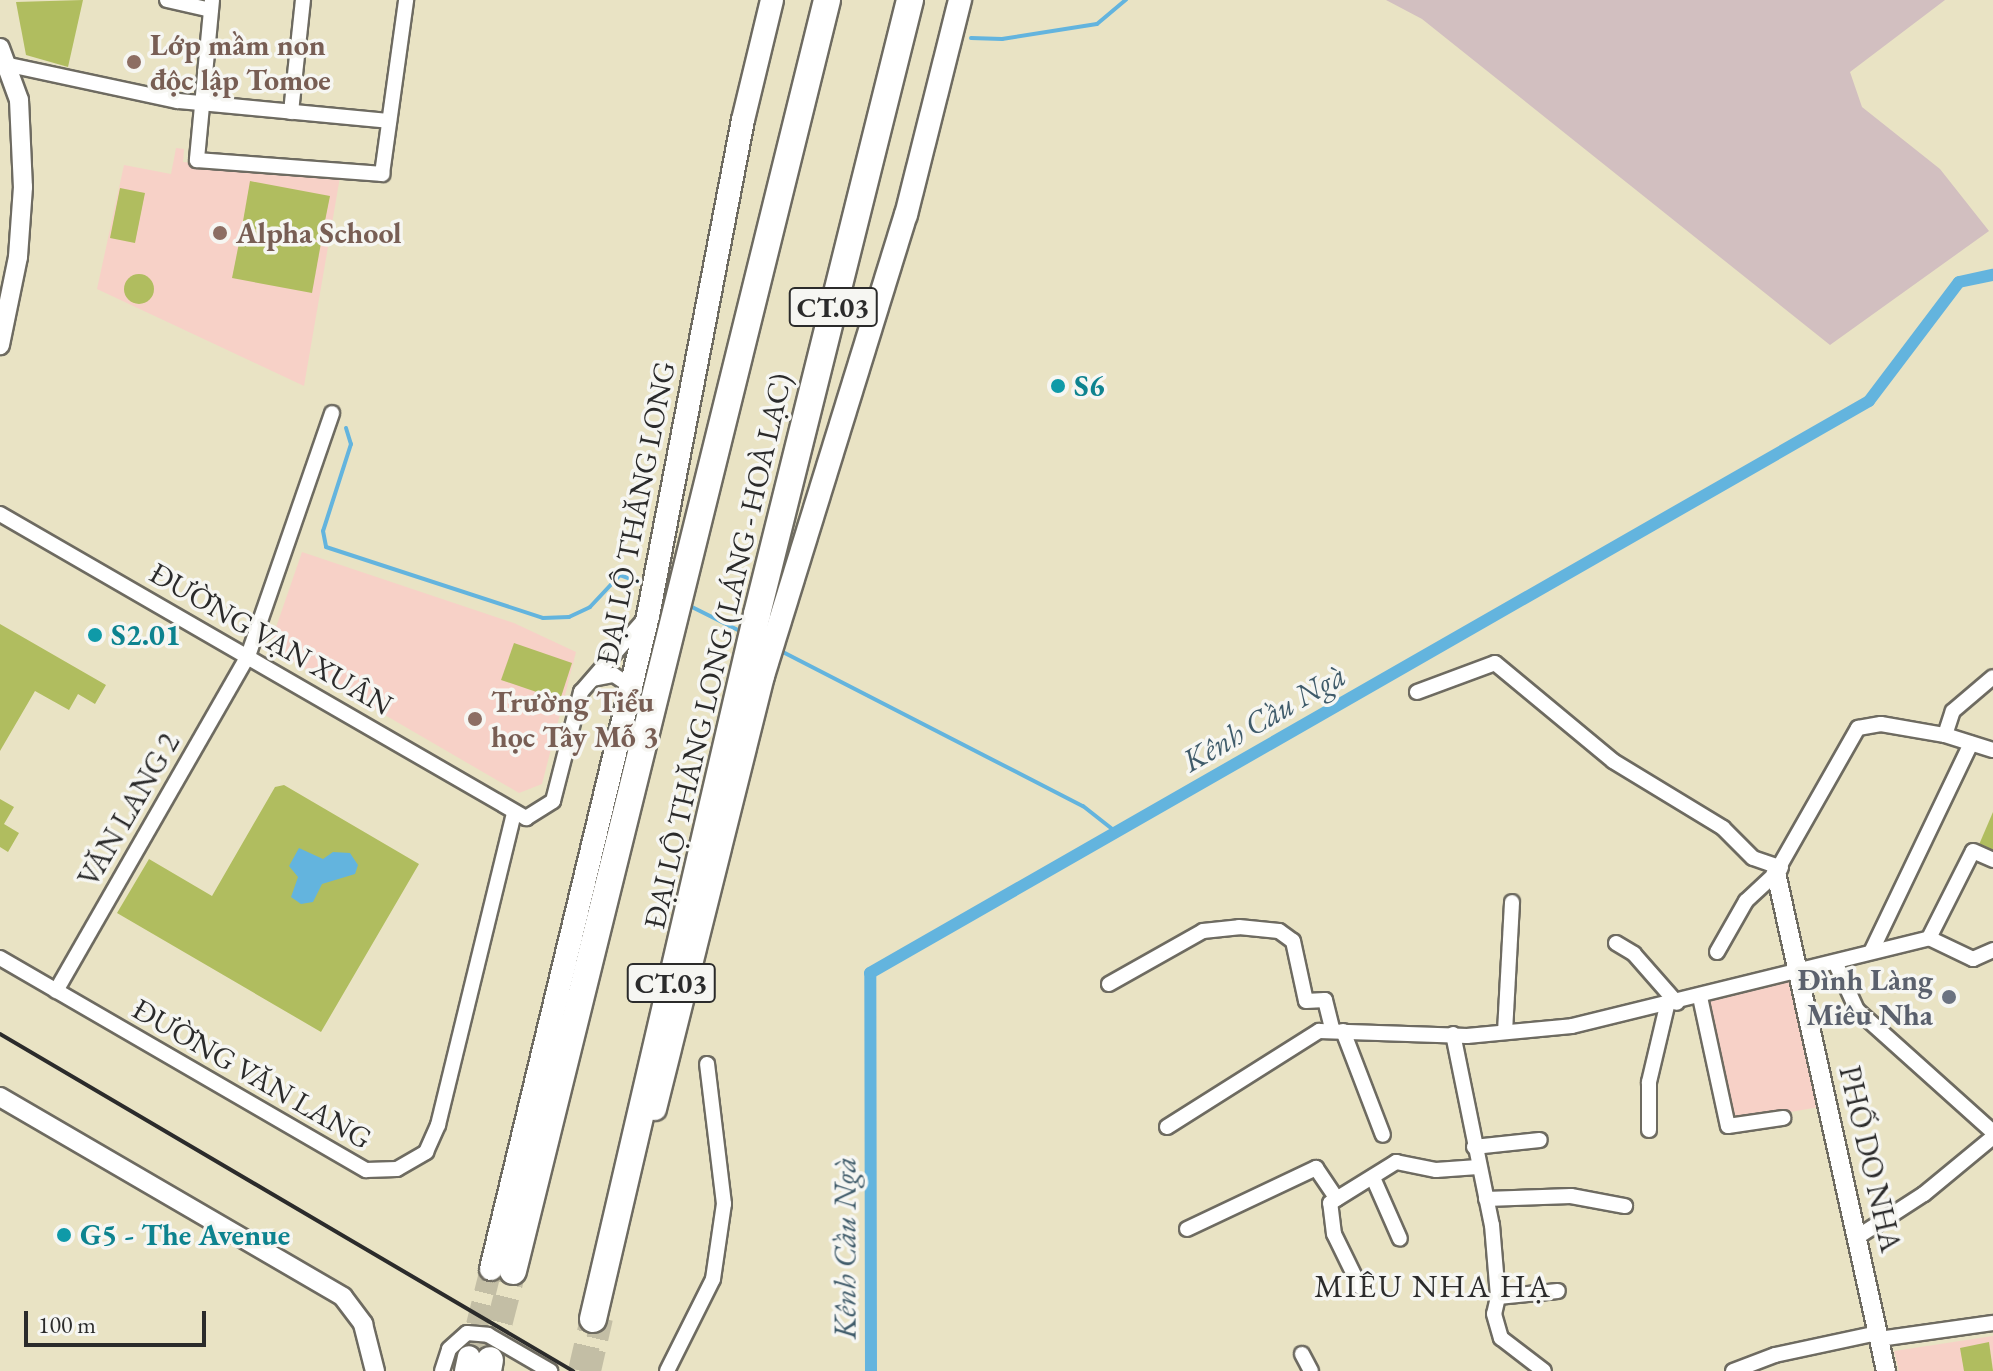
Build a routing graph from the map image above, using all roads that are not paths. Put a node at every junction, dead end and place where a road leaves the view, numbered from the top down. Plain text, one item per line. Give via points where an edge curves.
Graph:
1 (167, 0) edge
2 (303, 0) edge
3 (406, 0) edge
4 (772, 0) edge
5 (827, 0) edge
6 (910, 0) edge
7 (960, 0) edge
8 (212, 5) edge
9 (1, 63) edge
10 (202, 105) junction
11 (291, 112) junction
12 (389, 121) junction
13 (0, 345) edge
14 (332, 413) dead end
15 (0, 514) edge
16 (649, 614) junction
17 (768, 615) junction
18 (248, 656) junction
19 (1993, 677) edge
20 (589, 681) junction
21 (632, 687) junction
22 (1417, 692) dead end
23 (1945, 735) junction
24 (1971, 743) junction
25 (1993, 750) edge
26 (514, 813) junction
27 (1993, 860) edge
28 (1777, 870) junction
29 (1512, 902) dead end
30 (1929, 938) junction
31 (1616, 943) dead end
32 (1872, 950) junction
33 (1993, 950) edge
34 (1717, 952) dead end
35 (0, 958) edge
36 (1835, 962) junction
37 (1798, 970) junction
38 (1109, 984) dead end
39 (56, 991) junction
40 (1700, 997) junction
41 (1672, 1005) junction
42 (1338, 1031) junction
43 (1505, 1032) junction
44 (1453, 1034) junction
45 (707, 1064) dead end
46 (0, 1097) edge
47 (1783, 1118) dead end
48 (1167, 1127) dead end
49 (1649, 1130) dead end
50 (1993, 1134) edge
51 (1383, 1135) dead end
52 (1540, 1140) dead end
53 (1474, 1147) junction
54 (1478, 1167) junction
55 (1374, 1180) junction
56 (1337, 1199) junction
57 (1486, 1199) junction
58 (1625, 1206) dead end
59 (1187, 1229) dead end
60 (1859, 1236) junction
61 (1400, 1239) dead end
62 (502, 1270) joint
63 (1360, 1287) dead end
64 (1558, 1291) dead end
65 (1498, 1297) junction
66 (597, 1318) joint
67 (1993, 1323) edge
68 (1878, 1336) junction
69 (1302, 1354) dead end
70 (1775, 1355) junction
71 (375, 1371) edge
72 (442, 1371) edge
73 (550, 1371) edge
74 (667, 1371) edge
75 (1311, 1371) edge
76 (1544, 1371) edge
77 (1733, 1371) edge
78 (1779, 1371) edge
79 (1886, 1371) edge

1 - 8 street
2 - 11 street
3 - 12 street
4 - 16 main road, ĐẠI LỘ THĂNG LONG via 743,120
5 - 62 highway, ĐẠI LỘ THĂNG LONG (LÁNG - HOÀ LẠC) / CT.03 via 677,608
6 - 17 highway, ĐẠI LỘ THĂNG LONG (LÁNG - HOÀ LẠC) / CT.03
7 - 17 main road via 906,215
8 - 10 street
9 - 10 street
9 - 13 street via 19,100 23,187 16,270
10 - 11 street
10 - 12 street via 197,160 382,174
11 - 12 street
14 - 18 street, VĂN LANG 2
15 - 18 street, ĐƯỜNG VẠN XUÂN
16 - 20 street
16 - 21 main road, ĐẠI LỘ THĂNG LONG
17 - 66 main road via 763,676
17 - 66 highway, ĐẠI LỘ THĂNG LONG (LÁNG - HOÀ LẠC) / CT.03 via 749,647
18 - 26 street, ĐƯỜNG VẠN XUÂN
18 - 39 street, VĂN LANG 2
19 - 23 street via 1953,711
20 - 21 street via 614,675
20 - 26 street via 575,709 553,801 533,816
21 - 62 main road, ĐẠI LỘ THĂNG LONG
22 - 28 street via 1495,663 1613,761 1723,828 1753,858
23 - 24 street
23 - 28 street via 1881,724 1858,728
24 - 25 street
24 - 32 street
26 - 39 street, ĐƯỜNG VĂN LANG via 438,1125 426,1152 407,1166 388,1172 366,1170
27 - 30 street via 1973,851
28 - 34 street via 1746,901
28 - 37 street, PHỐ DO NHA
29 - 43 street
30 - 32 street
30 - 33 street via 1973,959
31 - 41 street via 1634,954
32 - 36 street
35 - 39 street, ĐƯỜNG VĂN LANG
36 - 37 street
36 - 50 street via 1857,1010
37 - 40 street
37 - 60 street, PHỐ DO NHA
38 - 42 street via 1203,931 1279,931 1293,941 1306,1001 1325,1000
40 - 41 street
40 - 47 street via 1728,1126
41 - 43 street via 1572,1026
41 - 49 street via 1649,1082
42 - 44 street
42 - 48 street via 1319,1031
42 - 51 street
43 - 44 street
44 - 53 street
45 - 74 street via 724,1204 713,1279
46 - 71 street via 343,1297 363,1324
50 - 60 street via 1924,1194
52 - 53 street
53 - 54 street
54 - 55 street via 1436,1170 1396,1162
54 - 57 street
55 - 56 street
55 - 61 street
56 - 59 street via 1316,1168
56 - 63 street via 1330,1203 1334,1234
57 - 58 street via 1571,1196
57 - 65 street
60 - 68 street, PHỐ DO NHA
64 - 65 street
65 - 76 street via 1494,1314 1501,1338
67 - 68 street
68 - 70 street
68 - 79 street, PHỐ DO NHA
69 - 75 street
70 - 77 street
70 - 78 street
72 - 73 street via 449,1349 467,1333 488,1335

